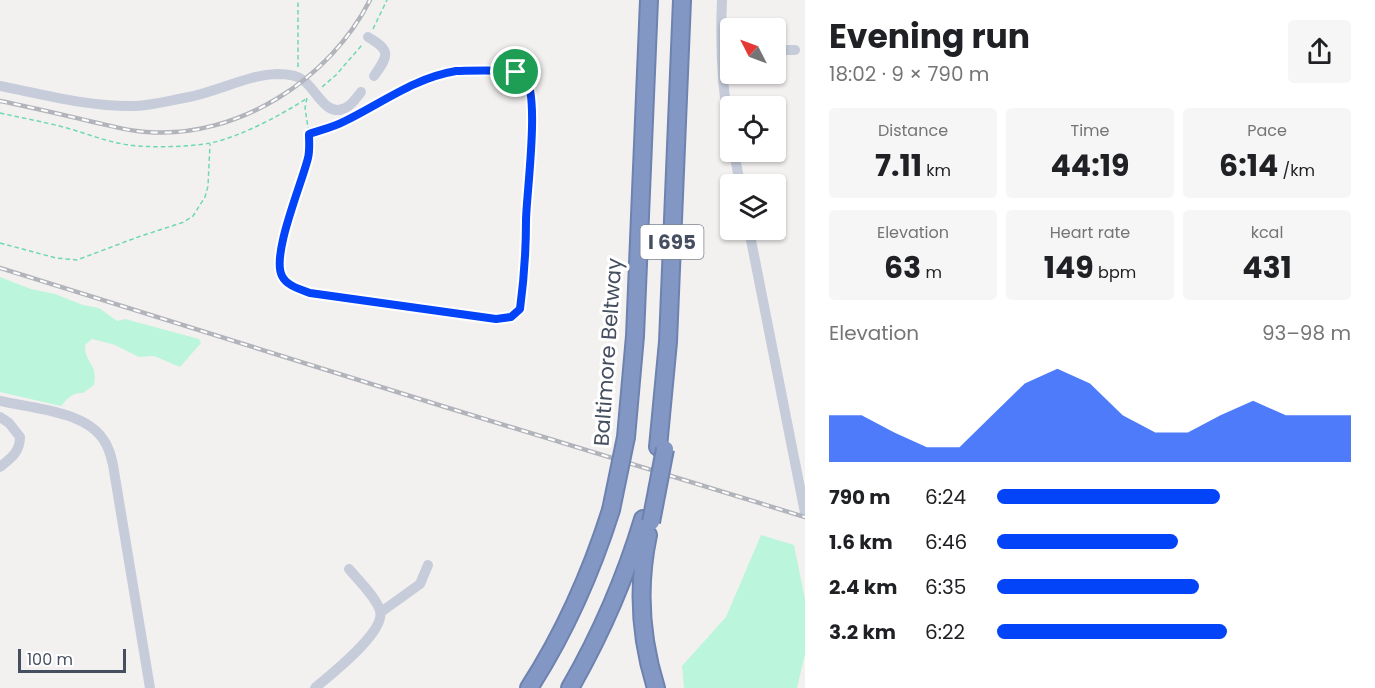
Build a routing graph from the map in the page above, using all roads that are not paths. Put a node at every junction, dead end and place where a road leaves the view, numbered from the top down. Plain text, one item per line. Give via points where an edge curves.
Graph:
1 (649, 0) edge
2 (682, 0) edge
3 (722, 0) edge
4 (723, 18) edge
5 (369, 37) road end
6 (786, 50) edge
7 (795, 50) dead end
8 (374, 76) dead end
9 (0, 86) edge
10 (361, 92) dead end
11 (751, 240) edge
12 (0, 401) edge
13 (0, 417) edge
14 (0, 467) edge
15 (801, 474) edge
16 (805, 513) edge
17 (647, 520) junction
18 (428, 565) dead end
19 (349, 569) dead end
20 (381, 612) junction
21 (150, 688) edge
22 (315, 688) edge
23 (529, 688) edge
24 (570, 688) edge
25 (657, 688) edge

1 - 23 highway, Baltimore Beltway / I 695, bridge via 626,437 611,510 590,573 560,637
2 - 17 highway, I 695 via 662,448
3 - 4 street
5 - 8 street via 382,45 386,57
6 - 7 street
9 - 10 street via 68,101 138,106 280,74 297,76 336,110 344,109
11 - 15 street
12 - 21 street via 77,418 95,429 109,450
13 - 14 street via 20,436 16,453
15 - 16 street
17 - 24 highway, I 695 via 612,606
17 - 25 highway via 641,605 646,650
18 - 20 street via 420,584
19 - 20 street
20 - 22 street via 359,648

